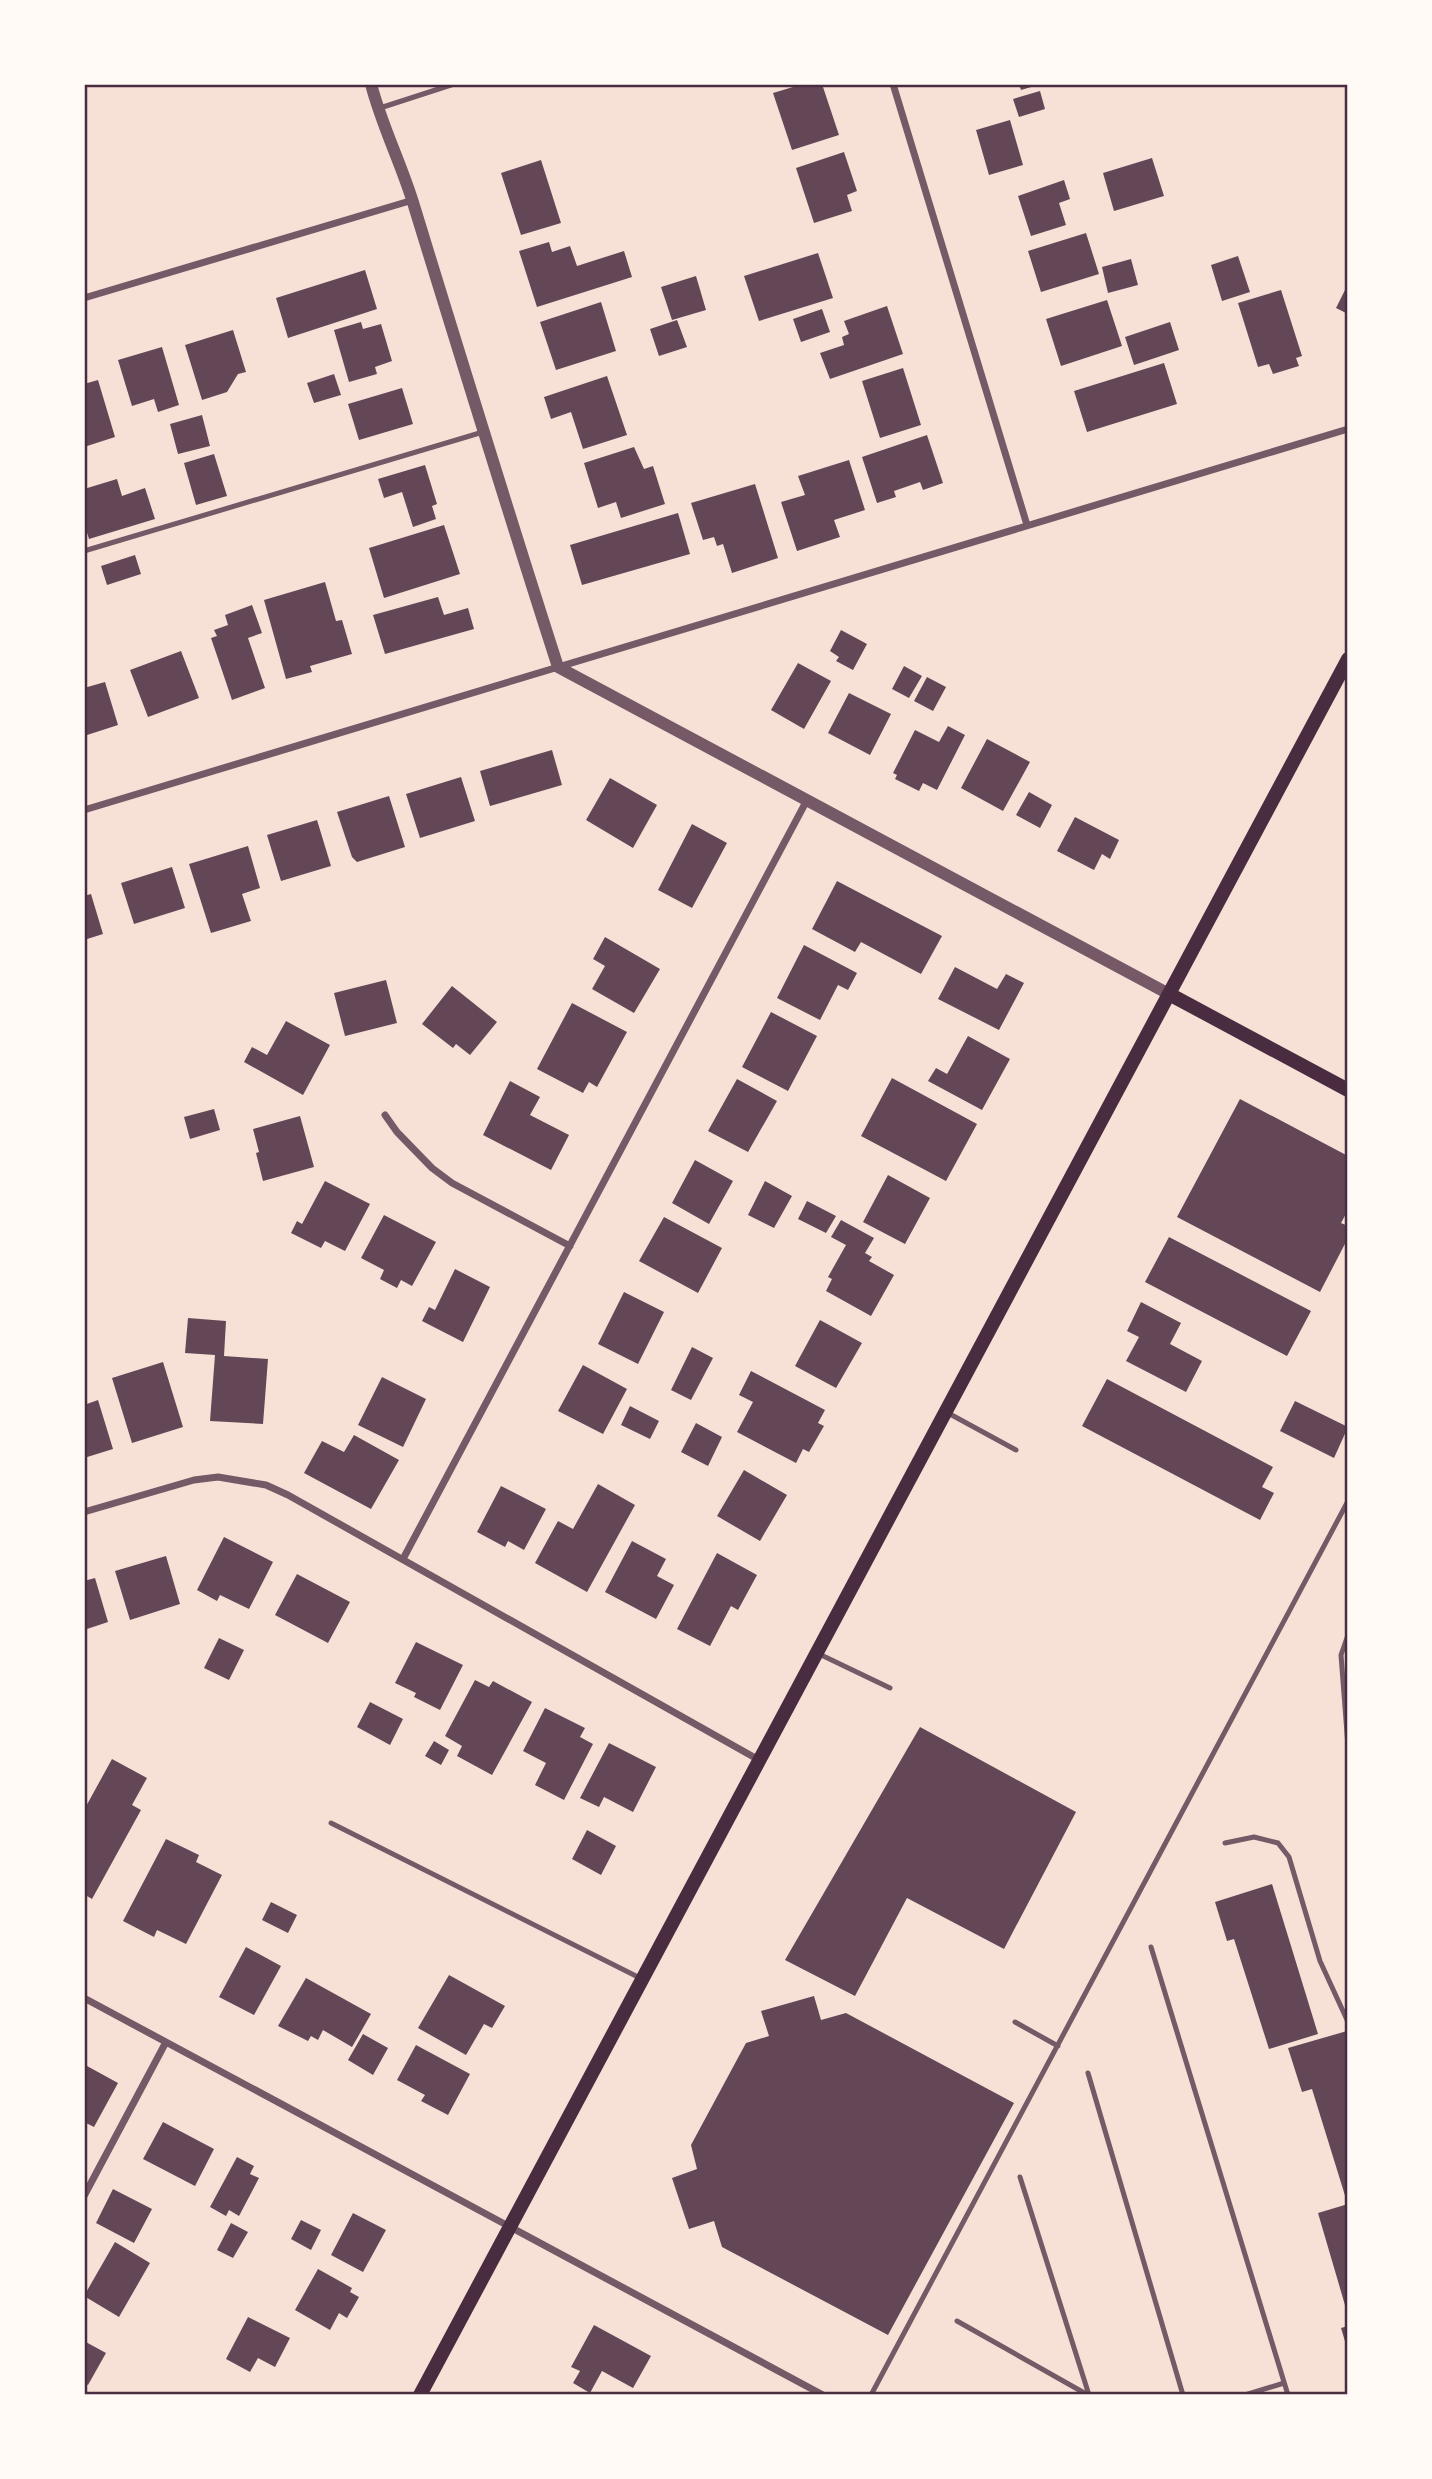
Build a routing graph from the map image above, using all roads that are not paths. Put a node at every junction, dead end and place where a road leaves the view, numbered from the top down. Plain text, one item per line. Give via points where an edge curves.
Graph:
1 (371, 84) edge
2 (454, 84) edge
3 (893, 84) edge
4 (377, 109) junction
5 (412, 200) junction
6 (84, 298) edge
7 (1348, 429) edge
8 (482, 432) junction
9 (1027, 525) junction
10 (84, 551) edge
11 (1348, 659) edge
12 (558, 667) junction
13 (807, 800) junction
14 (84, 810) edge
15 (1169, 994) junction
16 (1348, 1090) edge
17 (385, 1115) dead end
18 (570, 1246) junction
19 (946, 1411) junction
20 (1016, 1450) dead end
21 (1348, 1501) edge
22 (84, 1512) edge
23 (403, 1559) junction
24 (1348, 1635) edge
25 (817, 1653) junction
26 (890, 1688) dead end
27 (1348, 1746) edge
28 (760, 1760) junction
29 (331, 1823) dead end
30 (1225, 1843) dead end
31 (1151, 1947) dead end
32 (643, 1979) junction
33 (84, 1998) edge
34 (1015, 2022) dead end
35 (1348, 2022) edge
36 (166, 2042) junction
37 (1058, 2046) junction
38 (1088, 2073) dead end
39 (1020, 2177) dead end
40 (84, 2196) edge
41 (510, 2227) junction
42 (957, 2321) dead end
43 (1284, 2383) junction
44 (420, 2395) edge
45 (823, 2395) edge
46 (871, 2395) edge
47 (1089, 2395) edge
48 (1183, 2395) edge
49 (1245, 2395) edge
50 (1288, 2395) edge

1 - 4 street
2 - 4 lane
3 - 9 street
4 - 5 street
5 - 6 street
5 - 8 street
7 - 9 street
8 - 10 lane
8 - 12 street
9 - 12 street
11 - 15 main road
12 - 13 street
12 - 14 street
13 - 15 street
13 - 18 street
15 - 16 main road
15 - 19 main road
17 - 18 street via 432,1168 452,1183
18 - 23 street
19 - 20 lane
19 - 25 main road
21 - 37 lane
22 - 23 street via 194,1480 242,1479 288,1494
23 - 28 street
24 - 27 lane via 1340,1655
25 - 26 lane
25 - 28 main road
28 - 32 main road
29 - 32 lane
30 - 35 lane via 1254,1837 1278,1843 1289,1857 1320,1961
31 - 43 lane
32 - 41 main road
33 - 36 street
34 - 37 lane
36 - 40 street
36 - 41 street
37 - 46 lane
38 - 48 lane
39 - 47 lane
41 - 44 main road
41 - 45 street
42 - 47 lane
43 - 49 lane
43 - 50 lane

